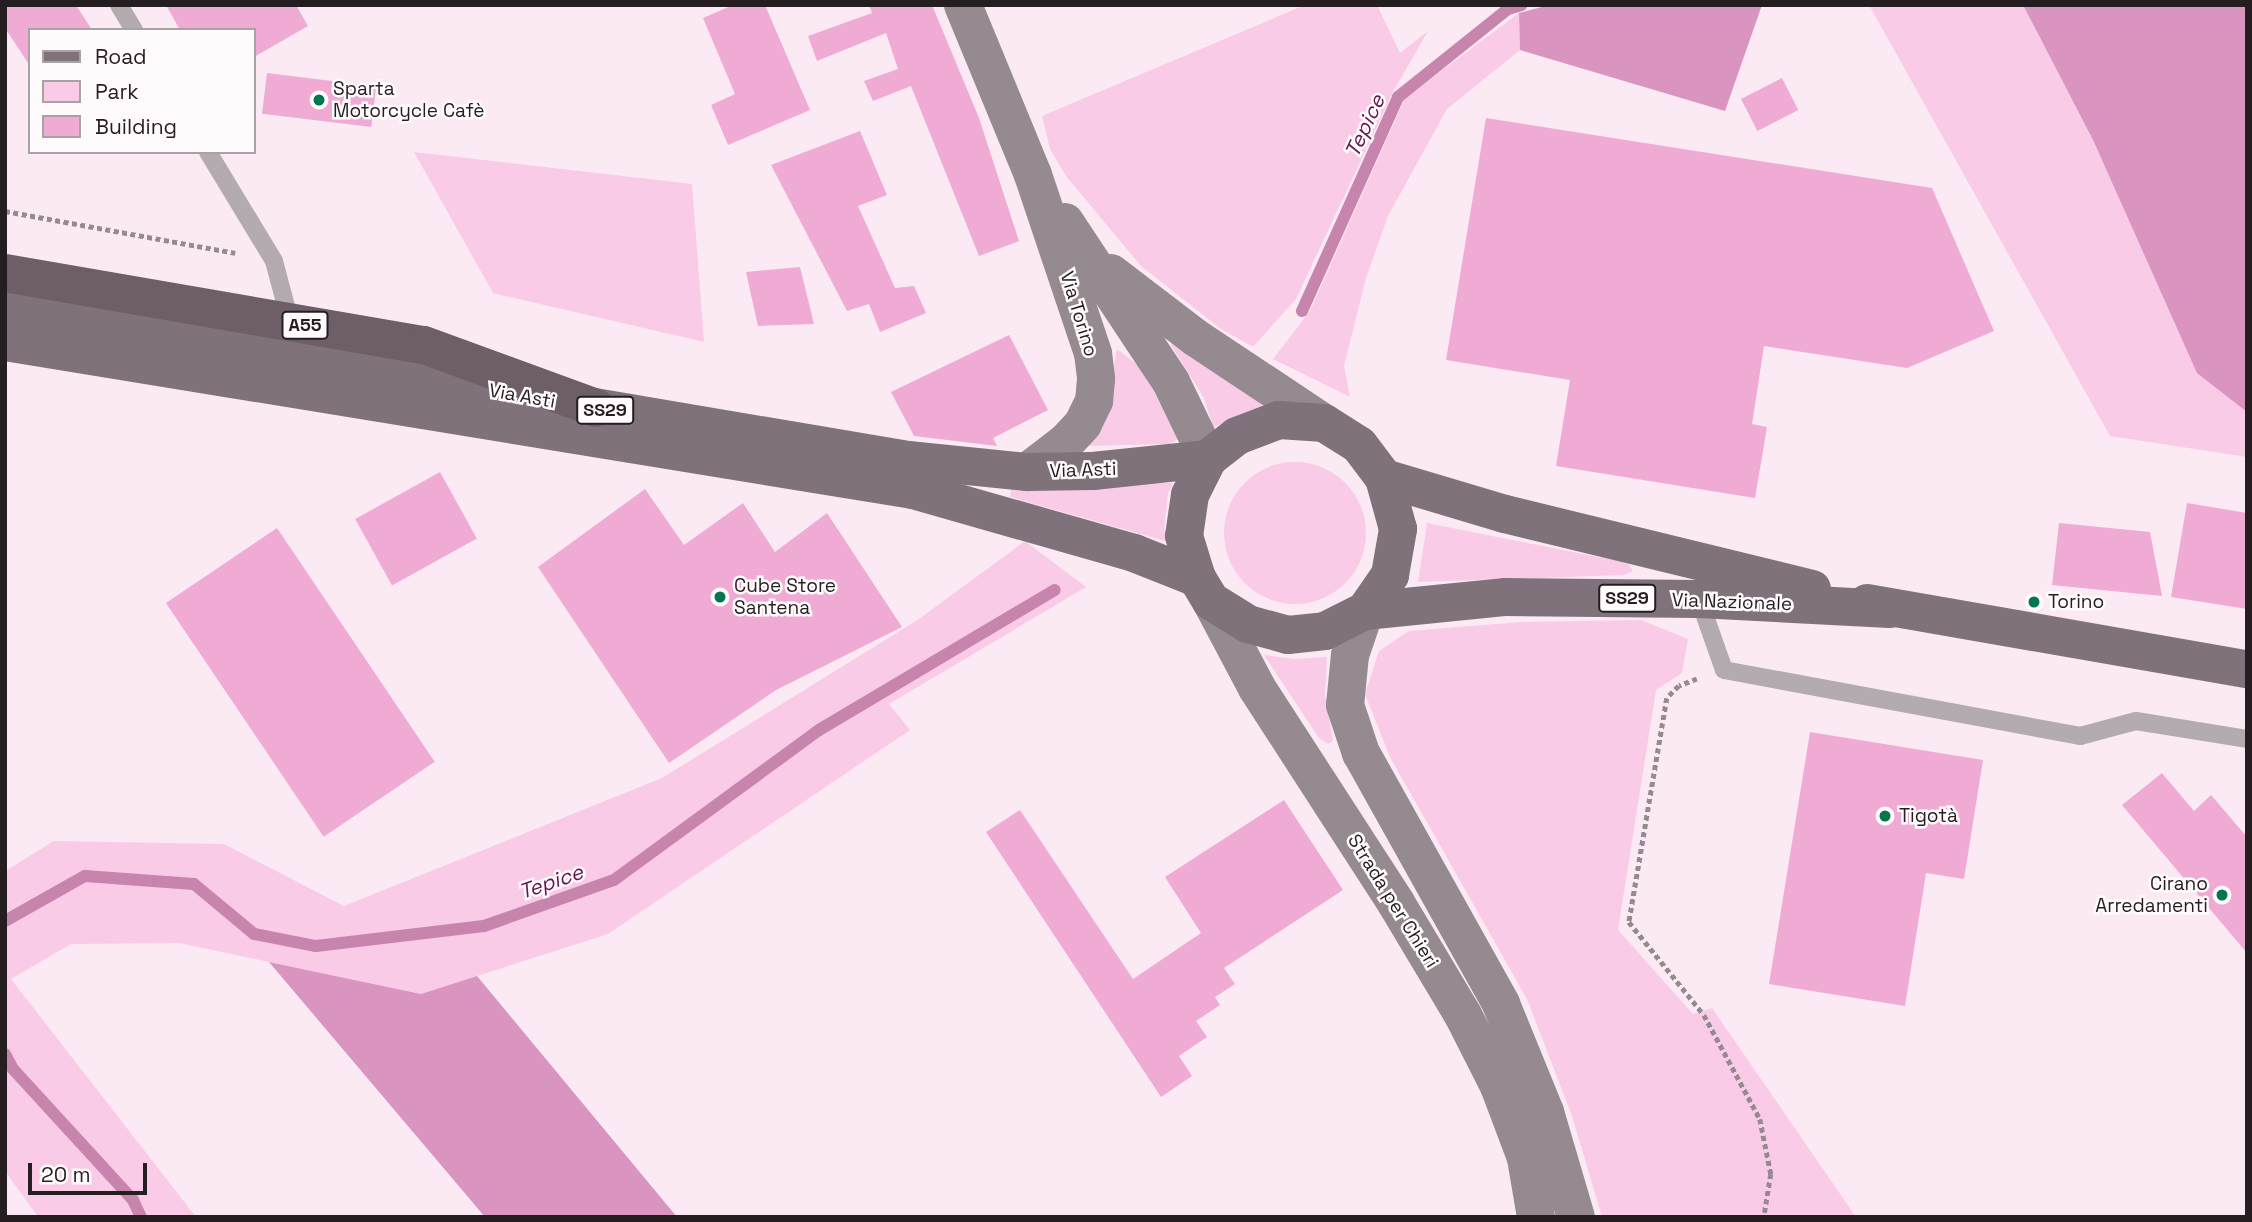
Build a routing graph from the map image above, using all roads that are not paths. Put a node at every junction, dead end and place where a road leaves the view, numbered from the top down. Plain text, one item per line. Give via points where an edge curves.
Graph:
1 (119, 5) edge
2 (963, 5) edge
3 (133, 28) edge
4 (209, 154) edge
5 (1033, 175) junction
6 (1087, 255) junction
7 (5, 273) edge
8 (5, 307) edge
9 (292, 339) junction
10 (5, 342) edge
11 (596, 408) joint
12 (1324, 423) junction
13 (1208, 459) junction
14 (1027, 472) junction
15 (1384, 478) junction
16 (1204, 590) junction
17 (1699, 599) junction
18 (1891, 609) junction
19 (1365, 611) junction
20 (2247, 669) edge
21 (2247, 739) edge
22 (1536, 1217) edge
23 (1576, 1217) edge

1 - 3 lane
2 - 5 main road, Via Torino
4 - 9 lane via 274,261
5 - 6 main road, Via Torino
5 - 14 main road, Via Torino via 1087,327 1096,379 1094,401 1083,424
6 - 12 main road, Via Torino via 1196,338
6 - 13 main road, Via Torino via 1171,382
7 - 9 highway, A55
8 - 9 main road
9 - 11 highway, A55 via 424,345
10 - 16 main road, Via Asti / SS29 via 913,490 1134,553
11 - 14 main road, Via Asti / SS29 via 825,447
12 - 13 main road, Via Nazionale via 1279,420 1237,436
12 - 15 main road, Via Nazionale via 1359,445
13 - 14 main road, Via Asti / SS29 via 1104,470
13 - 16 main road, Via Nazionale via 1190,495 1184,536
15 - 18 main road, Via Nazionale / SS29 via 1505,514
15 - 19 main road, Via Nazionale via 1398,529 1390,575
16 - 19 main road, Via Nazionale via 1248,624 1288,635 1325,631
16 - 22 main road, Strada per Chieri via 1257,688 1463,1016 1499,1086 1526,1158
17 - 18 main road, Via Nazionale / SS29
17 - 19 main road, Via Nazionale / SS29 via 1506,597
17 - 21 lane via 1724,670 2080,736 2136,721
18 - 20 main road, Via Nazionale / SS29
19 - 23 main road via 1350,655 1345,705 1361,753 1501,1004 1545,1112

